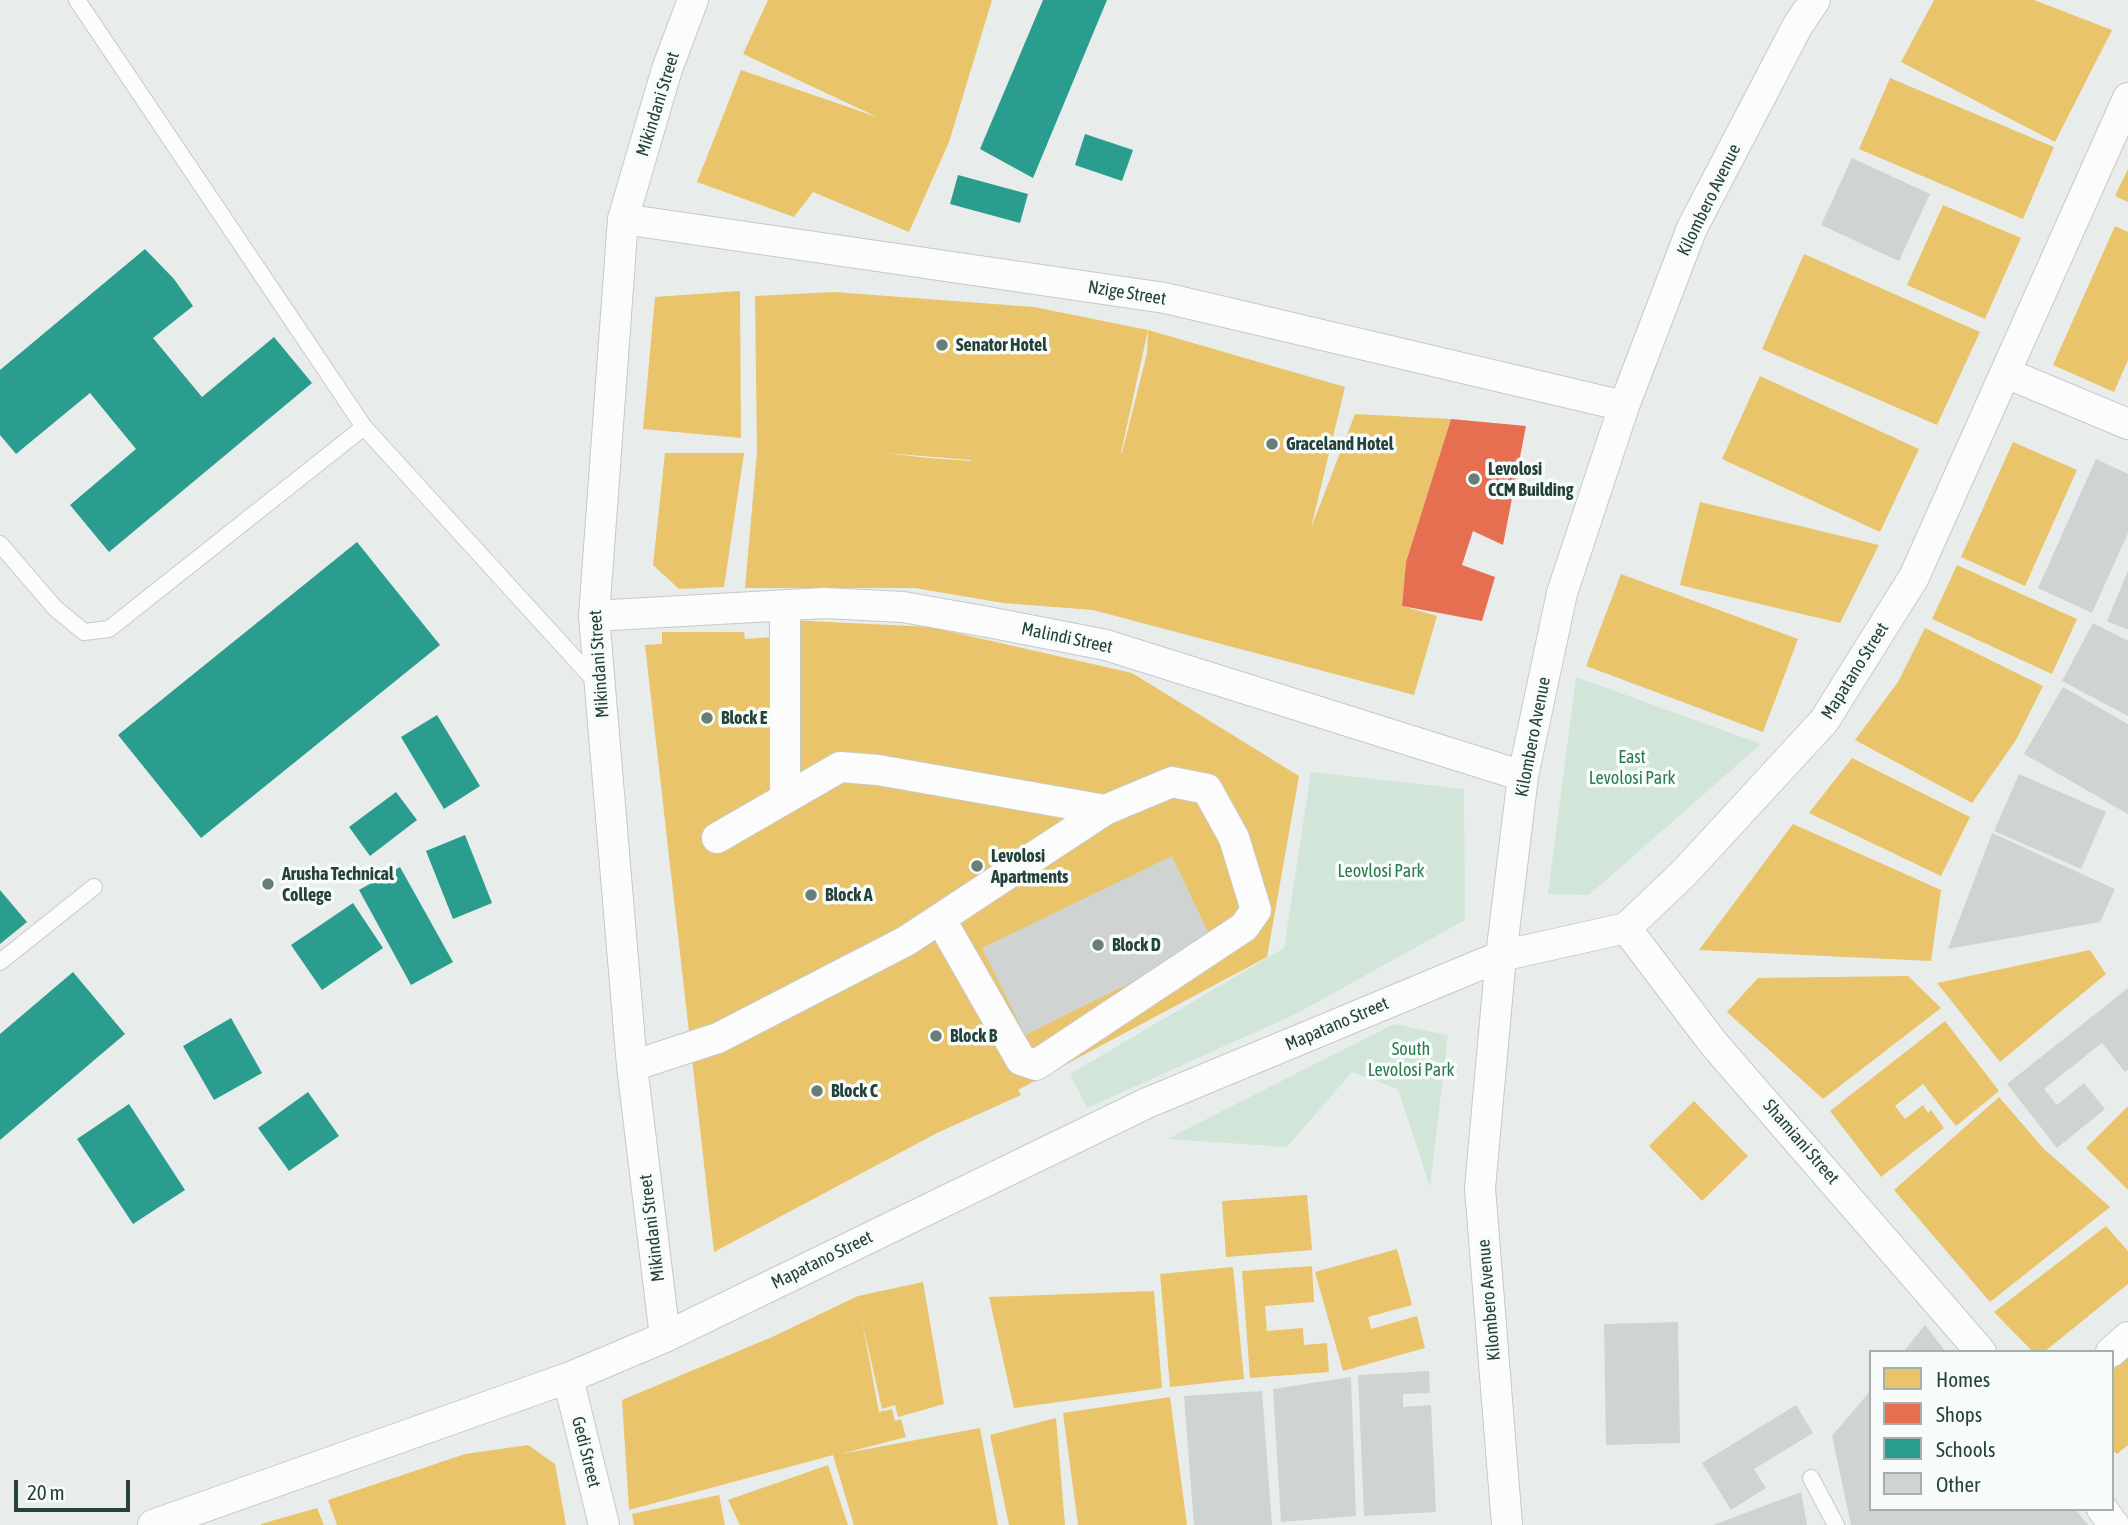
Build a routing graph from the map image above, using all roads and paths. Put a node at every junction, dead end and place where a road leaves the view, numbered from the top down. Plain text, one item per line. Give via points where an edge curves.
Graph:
1 (77, 0) edge
2 (693, 0) edge
3 (1815, 0) edge
4 (2128, 98) edge
5 (623, 219) junction
6 (2007, 373) junction
7 (1624, 406) junction
8 (2128, 424) edge
9 (364, 427) junction
10 (0, 544) edge
11 (785, 605) junction
12 (594, 615) junction
13 (599, 685) junction
14 (1523, 776) junction
15 (785, 799) junction
16 (1105, 810) junction
17 (717, 838) dead end
18 (94, 887) dead end
19 (941, 920) junction
20 (1626, 928) junction
21 (1500, 956) junction
22 (0, 962) edge
23 (632, 1066) junction
24 (665, 1337) junction
25 (2128, 1337) edge
26 (1979, 1350) edge
27 (2112, 1350) edge
28 (568, 1378) junction
29 (1811, 1478) dead end
30 (153, 1525) edge
31 (604, 1525) edge
32 (1507, 1525) edge
33 (1836, 1525) edge

1 - 9 lane
2 - 5 street, Mikindani Street via 667,69
3 - 7 street, Kilombero Avenue via 1692,228
4 - 6 street, Mapatano Street
5 - 7 street, Nzige Street via 1165,298
5 - 12 street, Mikindani Street
6 - 8 street
6 - 20 street, Mapatano Street via 1914,577 1824,721 1683,874
7 - 14 street, Kilombero Avenue via 1563,593
9 - 10 lane via 109,629 84,632 55,608
9 - 13 lane
11 - 12 street, Malindi Street
11 - 14 street, Malindi Street via 903,607 1105,645
11 - 15 street
12 - 13 street, Mikindani Street
13 - 23 street, Mikindani Street
14 - 21 street, Kilombero Avenue
15 - 16 street via 840,766
15 - 17 street
16 - 19 street
16 - 19 street via 1172,782 1207,789 1234,838 1256,910 1244,927 1036,1065 1021,1060
18 - 22 lane
19 - 23 street via 718,1038
20 - 21 street, Mapatano Street
20 - 26 street, Shamiani Street via 1714,1044
21 - 24 street, Mapatano Street via 1147,1103
21 - 32 street, Kilombero Avenue via 1480,1188
23 - 24 street, Mikindani Street
24 - 28 street, Mapatano Street
25 - 27 street
28 - 30 street, Mapatano Street
28 - 31 street, Gedi Street
29 - 33 lane

